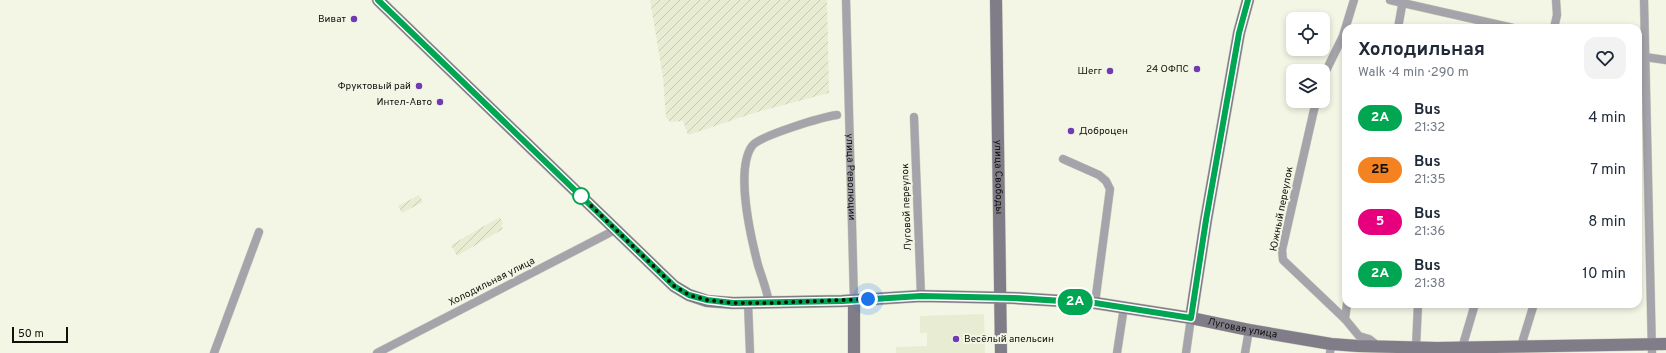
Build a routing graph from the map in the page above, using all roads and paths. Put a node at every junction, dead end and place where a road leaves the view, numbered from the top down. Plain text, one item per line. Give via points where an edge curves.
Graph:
1 (378, 0) edge
2 (846, 0) edge
3 (996, 0) edge
4 (1248, 0) edge
5 (1354, 0) edge
6 (1390, 0) edge
7 (1556, 0) edge
8 (1644, 0) edge
9 (1403, 1) edge
10 (1347, 24) edge
11 (1399, 24) edge
12 (1497, 24) edge
13 (1555, 24) edge
14 (1342, 38) edge
15 (1642, 38) edge
16 (1642, 57) edge
17 (1666, 60) edge
18 (1329, 64) edge
19 (1642, 83) edge
20 (1314, 108) edge
21 (837, 115) dead end
22 (914, 117) dead end
23 (1063, 159) dead end
24 (615, 230) junction
25 (259, 232) dead end
26 (921, 296) junction
27 (1000, 298) junction
28 (854, 300) junction
29 (748, 303) junction
30 (770, 303) junction
31 (1095, 303) junction
32 (1124, 307) junction
33 (1346, 308) edge
34 (1418, 308) edge
35 (1474, 308) edge
36 (1533, 308) edge
37 (1191, 318) junction
38 (1345, 319) junction
39 (1249, 330) junction
40 (1666, 344) edge
41 (1521, 346) junction
42 (1380, 347) junction
43 (1416, 347) junction
44 (1462, 348) junction
45 (1652, 348) edge
46 (1331, 349) edge
47 (1555, 350) edge
48 (1437, 351) edge
49 (214, 353) edge
50 (377, 353) edge
51 (750, 353) edge
52 (854, 353) edge
53 (1001, 353) edge
54 (1117, 353) edge
55 (1186, 353) edge
56 (1245, 353) edge

1 - 24 main road, Луговая улица
2 - 28 street, улица Революции
3 - 27 main road, улица Свободы
4 - 37 main road via 1239,33
5 - 10 street
6 - 9 street
7 - 13 street
8 - 15 street
9 - 11 street
9 - 12 street
14 - 18 street
16 - 17 street
19 - 45 street
20 - 38 street, Южный переулок via 1282,250 1283,260
21 - 30 street via 789,128 752,144 746,157 744,173 750,228 758,266
22 - 26 street, Луговой переулок
23 - 31 street via 1099,175 1110,189
24 - 29 main road, Луговая улица via 674,286 689,295 707,300
24 - 50 street, Холодильная улица
25 - 49 street
26 - 27 main road, Луговая улица
26 - 28 main road, Луговая улица
27 - 31 main road, Луговая улица
27 - 53 main road, улица Свободы
28 - 30 main road, Луговая улица
28 - 52 main road, улица Революции
29 - 30 main road, Луговая улица
29 - 51 street
31 - 32 main road, Луговая улица
32 - 37 main road, Луговая улица
32 - 54 street
33 - 38 street
34 - 43 street
35 - 44 street
36 - 41 street
37 - 39 main road, Луговая улица
37 - 55 street
38 - 42 street, Южный переулок via 1359,336
39 - 46 main road, Луговая улица
39 - 56 street
40 - 45 main road, Луговая улица
41 - 44 main road, Луговая улица
41 - 47 main road, Луговая улица
42 - 43 main road, Луговая улица
42 - 46 main road, Луговая улица
43 - 48 main road, Луговая улица
44 - 48 main road, Луговая улица
45 - 47 main road, Луговая улица

